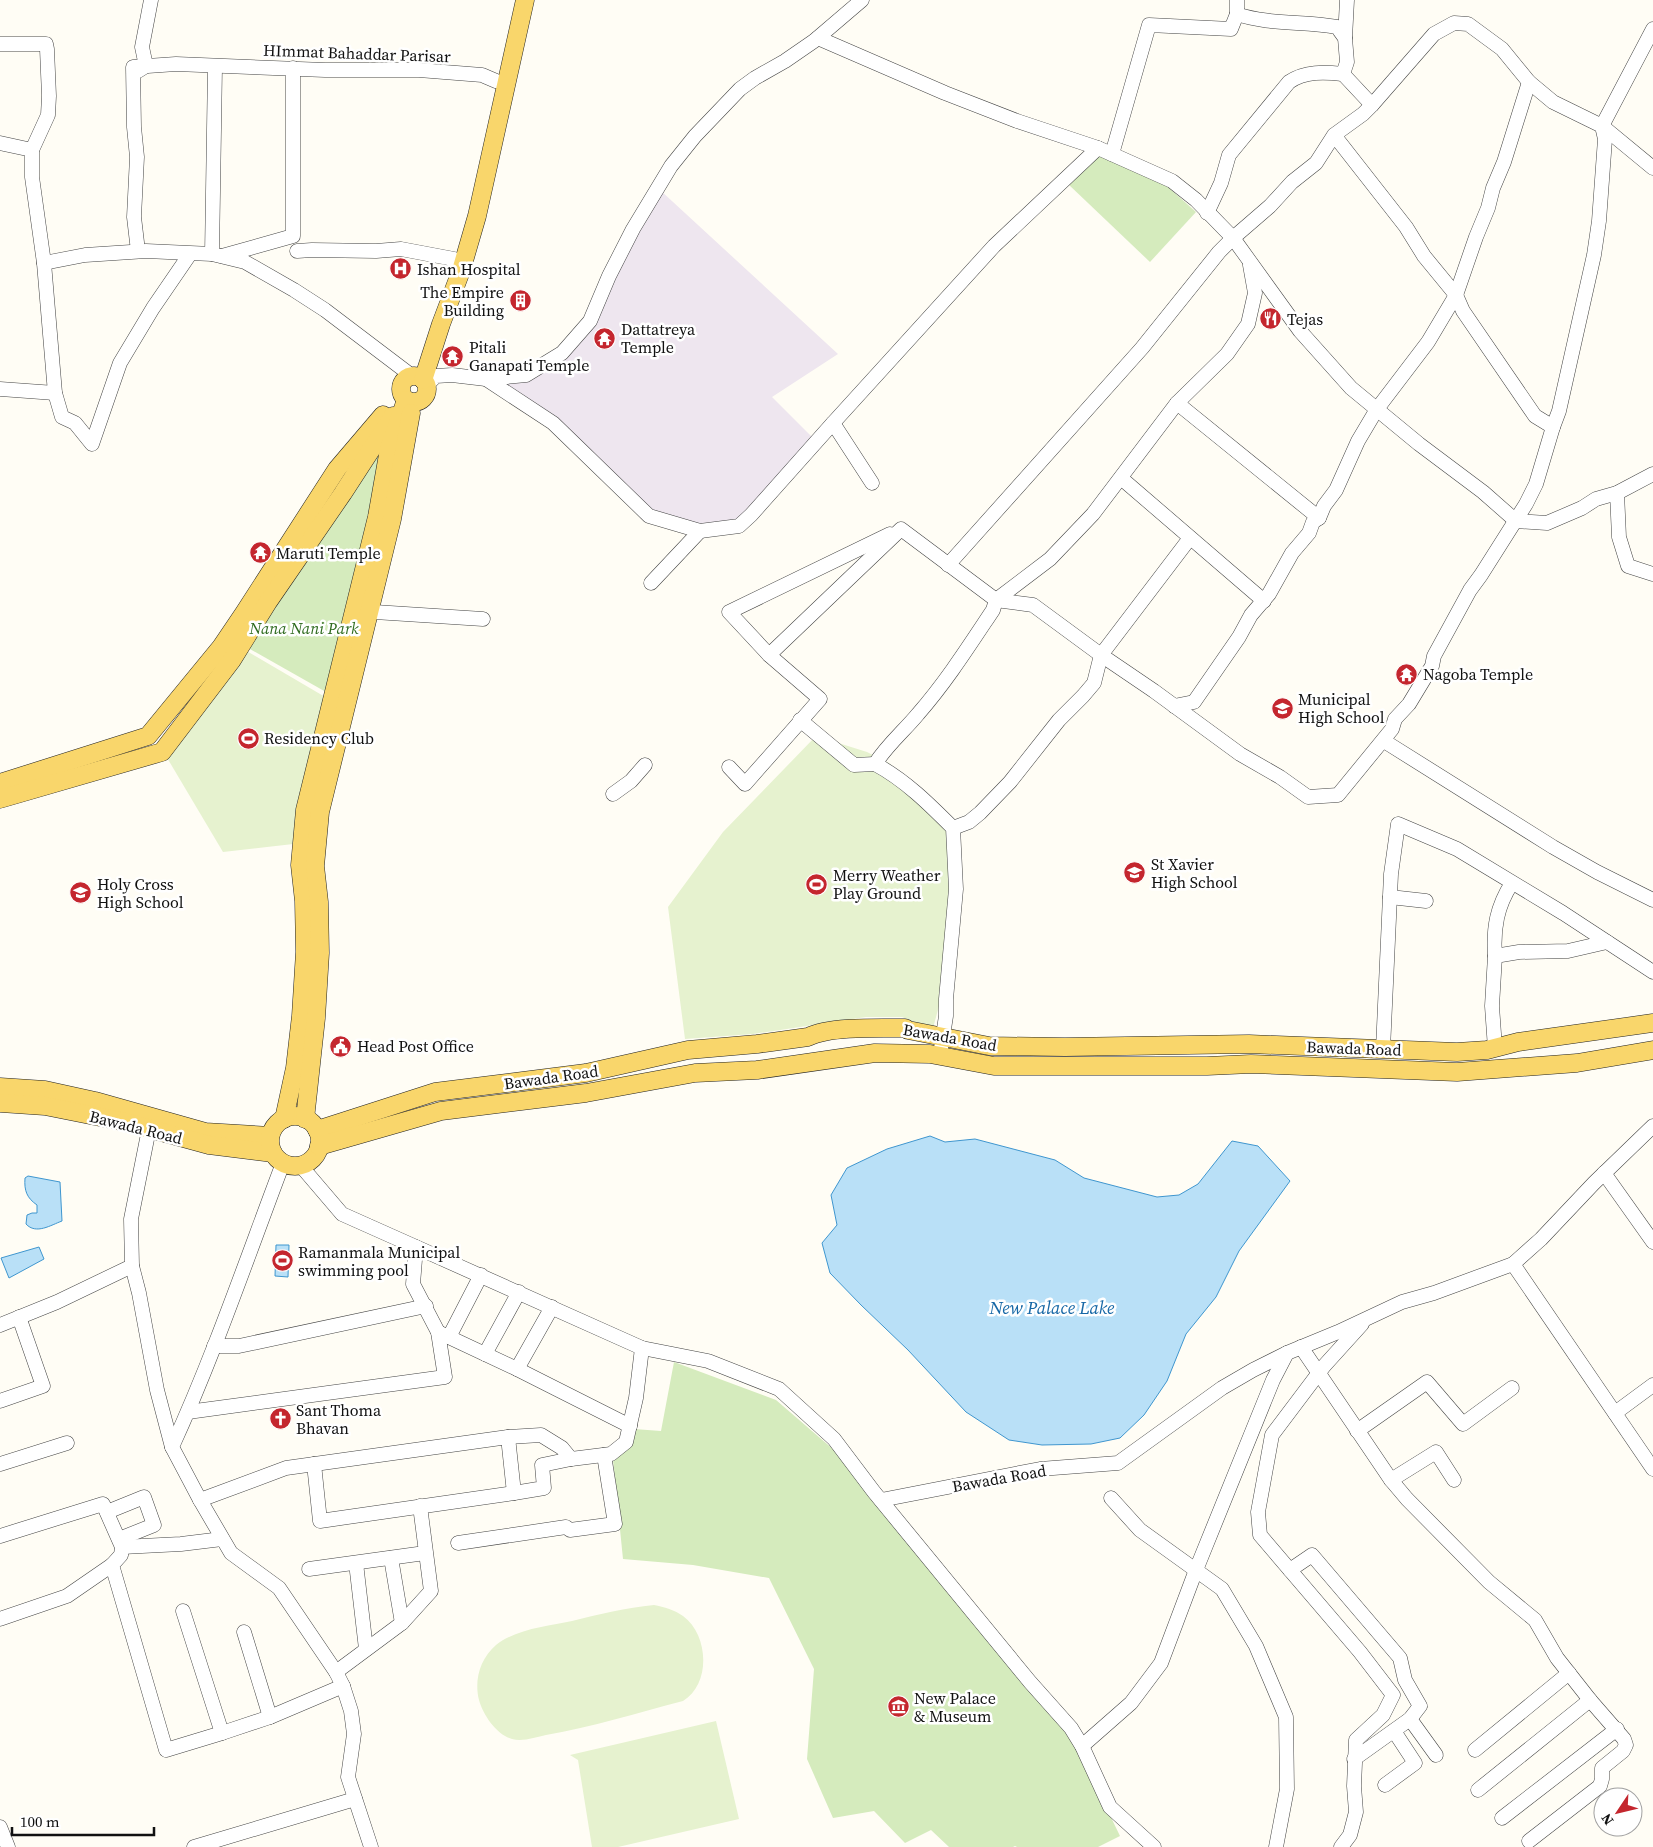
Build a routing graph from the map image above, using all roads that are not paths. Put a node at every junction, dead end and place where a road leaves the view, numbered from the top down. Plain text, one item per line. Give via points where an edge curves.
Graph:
1 (151, 0) edge
2 (513, 0) edge
3 (525, 0) edge
4 (862, 0) edge
5 (1347, 0) edge
6 (1237, 7) edge
7 (1653, 29) edge
8 (818, 38) junction
9 (1345, 38) junction
10 (0, 44) edge
11 (146, 66) junction
12 (215, 67) junction
13 (293, 68) junction
14 (1343, 74) junction
15 (496, 80) junction
16 (1529, 82) junction
17 (1372, 105) junction
18 (1602, 126) junction
19 (1334, 135) junction
20 (0, 143) edge
21 (1098, 148) junction
22 (32, 150) junction
23 (1112, 154) junction
24 (1653, 168) edge
25 (1206, 213) junction
26 (1233, 238) junction
27 (138, 251) junction
28 (297, 251) dead end
29 (190, 254) junction
30 (217, 255) junction
31 (454, 259) junction
32 (1250, 262) junction
33 (44, 263) junction
34 (1456, 295) junction
35 (486, 379) junction
36 (419, 380) junction
37 (0, 389) edge
38 (55, 393) junction
39 (406, 399) junction
40 (1178, 403) junction
41 (1377, 408) junction
42 (833, 423) junction
43 (1553, 427) junction
44 (1653, 474) edge
45 (1121, 478) junction
46 (872, 483) dead end
47 (1617, 493) junction
48 (1320, 518) junction
49 (1516, 520) junction
50 (901, 529) junction
51 (700, 531) junction
52 (1190, 538) junction
53 (948, 565) junction
54 (1653, 574) edge
55 (651, 582) dead end
56 (996, 600) junction
57 (1264, 601) junction
58 (361, 611) junction
59 (483, 619) dead end
60 (769, 655) junction
61 (1101, 655) junction
62 (182, 695) junction
63 (196, 706) junction
64 (1174, 706) junction
65 (800, 720) junction
66 (1384, 741) junction
67 (875, 764) junction
68 (644, 765) dead end
69 (729, 767) dead end
70 (0, 783) edge
71 (613, 794) dead end
72 (0, 799) edge
73 (953, 828) junction
74 (1512, 883) junction
75 (1390, 896) junction
76 (1653, 900) edge
77 (1426, 901) dead end
78 (1607, 942) junction
79 (1495, 956) junction
80 (1653, 972) edge
81 (1653, 1023) edge
82 (943, 1037) junction
83 (1495, 1048) junction
84 (1383, 1050) junction
85 (1653, 1050) edge
86 (940, 1055) junction
87 (0, 1087) edge
88 (0, 1103) edge
89 (284, 1119) junction
90 (1653, 1126) edge
91 (149, 1129) junction
92 (314, 1132) junction
93 (275, 1151) junction
94 (301, 1166) junction
95 (1604, 1173) junction
96 (1653, 1242) edge
97 (416, 1247) junction
98 (1512, 1264) junction
99 (132, 1266) junction
100 (481, 1275) junction
101 (519, 1292) junction
102 (426, 1306) junction
103 (552, 1307) junction
104 (19, 1317) junction
105 (1366, 1320) junction
106 (0, 1325) edge
107 (444, 1334) junction
108 (214, 1346) junction
109 (1301, 1347) junction
110 (642, 1348) junction
111 (1287, 1353) junction
112 (485, 1354) junction
113 (517, 1369) junction
114 (1319, 1373) junction
115 (1653, 1385) edge
116 (1512, 1388) dead end
117 (0, 1401) edge
118 (188, 1412) junction
119 (1615, 1413) junction
120 (630, 1426) junction
121 (1357, 1431) junction
122 (508, 1437) junction
123 (67, 1443) dead end
124 (172, 1447) junction
125 (604, 1455) junction
126 (570, 1459) junction
127 (0, 1464) edge
128 (314, 1464) junction
129 (1653, 1468) edge
130 (1391, 1480) junction
131 (1454, 1480) dead end
132 (514, 1493) junction
133 (1111, 1498) dead end
134 (200, 1500) junction
135 (881, 1500) junction
136 (420, 1506) junction
137 (107, 1512) junction
138 (0, 1536) edge
139 (222, 1538) junction
140 (120, 1543) junction
141 (458, 1543) dead end
142 (424, 1553) junction
143 (391, 1558) junction
144 (356, 1563) junction
145 (112, 1565) junction
146 (309, 1570) dead end
147 (1196, 1570) junction
148 (1290, 1570) junction
149 (183, 1611) dead end
150 (0, 1619) edge
151 (402, 1623) junction
152 (244, 1632) dead end
153 (366, 1649) junction
154 (336, 1672) junction
155 (1569, 1673) junction
156 (343, 1686) junction
157 (1590, 1700) junction
158 (270, 1717) junction
159 (1410, 1718) junction
160 (1618, 1729) junction
161 (1394, 1731) junction
162 (222, 1733) junction
163 (1082, 1746) junction
164 (1474, 1750) dead end
165 (1436, 1755) dead end
166 (1354, 1759) junction
167 (1385, 1785) dead end
168 (1478, 1790) dead end
169 (355, 1799) junction
170 (1502, 1818) dead end
171 (0, 1826) edge
172 (1353, 1841) edge
173 (1529, 1841) dead end
174 (8, 1847) edge
175 (194, 1847) edge
176 (371, 1847) edge
177 (1154, 1847) edge
178 (1276, 1847) edge
179 (1341, 1847) edge

1 - 11 street via 142,47
2 - 15 main road
3 - 36 main road via 477,216 461,271
4 - 8 street
5 - 9 street
6 - 9 street via 1252,19 1337,28
6 - 23 street via 1231,29 1149,25
7 - 18 street
8 - 21 street via 1016,121
8 - 35 street via 740,89 684,150 632,229 590,321 562,353 526,375
9 - 14 street via 1347,62
10 - 22 street via 46,44 48,115
11 - 12 street, HImmat Bahaddar Parisar
11 - 27 street via 133,67 137,157 134,217
12 - 13 street, HImmat Bahaddar Parisar
12 - 30 street
13 - 15 street, HImmat Bahaddar Parisar via 437,71 482,75
13 - 30 street via 293,236
14 - 17 street
14 - 25 street via 1299,75 1289,82 1229,155 1221,183
15 - 31 main road via 464,228
16 - 17 street via 1492,40 1468,24 1454,23 1434,34
16 - 18 street via 1553,102
16 - 34 street
17 - 19 street
18 - 24 street
18 - 43 street via 1599,221 1594,255
19 - 26 street via 1316,163
19 - 34 street
20 - 22 street
21 - 23 street
21 - 42 street via 994,246
22 - 33 street via 32,180
23 - 25 street via 1172,181 1196,200
25 - 26 street
26 - 32 street
26 - 53 street via 1142,348
27 - 29 street
27 - 33 street via 85,255
28 - 31 street via 401,248
29 - 30 street
29 - 38 street via 120,363 92,444 75,423 62,417
30 - 36 street via 245,262 294,290 344,322
31 - 36 main road via 432,320
32 - 40 street via 1255,293 1248,324 1227,354
32 - 41 street via 1325,360 1351,388
33 - 38 street
34 - 41 street via 1428,342
34 - 43 street via 1463,311 1535,416
35 - 36 street via 452,375
35 - 51 street via 553,423 649,516
36 - 39 main road via 427,390 424,398 420,401
37 - 38 street
39 - 58 main road via 389,449
39 - 62 main road via 337,469 244,614
39 - 63 main road via 232,660
40 - 45 street
40 - 48 street
41 - 48 street
41 - 49 street
42 - 46 street
42 - 51 street via 739,526
43 - 49 street via 1536,484
44 - 47 street
45 - 52 street
45 - 56 street via 1093,514 1050,559
47 - 49 street via 1596,499 1547,523
47 - 54 street via 1619,537 1628,566
48 - 57 street via 1313,522 1309,533 1292,553
49 - 66 street via 1470,590 1438,647 1432,666
50 - 53 street
50 - 60 street
50 - 60 street via 729,612
51 - 55 street
52 - 57 street
52 - 61 street
53 - 56 street
56 - 61 street via 1033,605
56 - 67 street via 993,610 953,670
57 - 64 street via 1251,615 1194,702
58 - 59 street
58 - 89 main road via 305,810 300,865 305,952 301,1016 295,1068
58 - 92 main road via 320,812 315,866 320,953
60 - 65 street via 820,698
61 - 64 street
61 - 73 street via 1094,682 1010,782 969,822
62 - 63 street
62 - 70 main road via 148,736
63 - 72 main road via 162,752
64 - 66 street via 1240,754 1308,797 1338,795
65 - 67 street via 854,765
65 - 69 street via 745,784
66 - 76 street via 1553,847
67 - 73 street via 908,785
68 - 71 street
73 - 82 street via 956,889
74 - 75 street via 1457,849 1398,824
74 - 78 street
74 - 79 street via 1502,897 1497,917
75 - 77 street
75 - 84 street
78 - 79 street via 1568,951
78 - 80 street
79 - 83 street via 1492,1006
81 - 83 main road, Bawada Road
82 - 84 main road, Bawada Road via 989,1046 1230,1044
82 - 86 street
82 - 92 main road, Bawada Road via 906,1028 870,1027 757,1044 688,1050 586,1073 433,1093
83 - 84 main road, Bawada Road via 1457,1052
85 - 86 main road via 1577,1063 1457,1072 1251,1064 994,1066
86 - 92 main road via 875,1053 758,1070 695,1073 586,1093 440,1111
87 - 93 main road via 45,1090 95,1101
88 - 91 main road, Bawada Road via 46,1106
89 - 92 main road via 294,1117
89 - 93 main road via 276,1125
90 - 95 street
91 - 93 main road, Bawada Road via 208,1145
91 - 99 street via 131,1219
92 - 94 main road via 313,1159
93 - 94 main road via 292,1166
93 - 108 street
94 - 97 street via 342,1214
95 - 96 street
95 - 98 street via 1541,1239
97 - 100 street
97 - 102 street via 413,1284
98 - 105 street via 1402,1302
98 - 119 street
99 - 104 street
99 - 124 street
100 - 101 street
100 - 107 street
101 - 103 street
101 - 112 street
102 - 107 street
102 - 108 street via 239,1346
103 - 110 street
103 - 113 street
104 - 106 street
104 - 117 street via 42,1386
105 - 109 street
105 - 114 street
107 - 112 street
107 - 118 street via 445,1377
108 - 118 street
109 - 111 street
109 - 114 street
110 - 120 street
110 - 135 street via 708,1361 780,1390 834,1439
111 - 135 street, Bawada Road via 1222,1388 1118,1463 1040,1469
111 - 147 street
112 - 113 street
113 - 120 street
114 - 121 street
114 - 148 street via 1272,1435 1258,1512 1260,1535
115 - 119 street
116 - 121 street via 1463,1424 1427,1382
118 - 124 street
119 - 129 street
120 - 125 street via 626,1442 611,1454
121 - 130 street
122 - 126 street via 541,1434 562,1448
122 - 128 street
122 - 132 street
123 - 127 street
124 - 134 street
125 - 126 street
125 - 141 street via 614,1524 570,1530 566,1527
126 - 132 street via 542,1465 544,1488
128 - 134 street via 286,1468
128 - 136 street via 320,1521
130 - 131 street via 1436,1452
130 - 155 street via 1489,1582 1535,1620
132 - 136 street
133 - 147 street via 1140,1530
134 - 139 street
135 - 163 street via 1071,1728
136 - 142 street
137 - 138 street via 104,1504
137 - 140 street
137 - 140 street via 144,1497 154,1525
139 - 140 street via 181,1544
139 - 154 street via 231,1553 278,1588
140 - 145 street via 121,1555
142 - 143 street
142 - 151 street via 431,1591
143 - 144 street
143 - 151 street
144 - 146 street
144 - 153 street
145 - 150 street via 67,1596
145 - 162 street via 166,1750
147 - 163 street via 1161,1662 1131,1703
147 - 178 street via 1222,1589 1256,1646 1286,1717 1287,1789
148 - 159 street via 1312,1555 1400,1658 1405,1680 1420,1706
148 - 166 street via 1393,1695 1383,1715 1356,1740
149 - 162 street
151 - 153 street
152 - 158 street
153 - 154 street
154 - 156 street
155 - 157 street
155 - 164 street
156 - 158 street
156 - 169 street via 354,1734 348,1777
157 - 160 street
157 - 168 street
158 - 162 street
159 - 161 street
159 - 165 street
160 - 170 street
160 - 173 street via 1626,1748 1602,1768 1600,1786
161 - 166 street
161 - 167 street via 1415,1763
163 - 177 street via 1110,1807
166 - 172 street via 1356,1812
169 - 175 street
169 - 176 street
171 - 174 street
172 - 179 street

